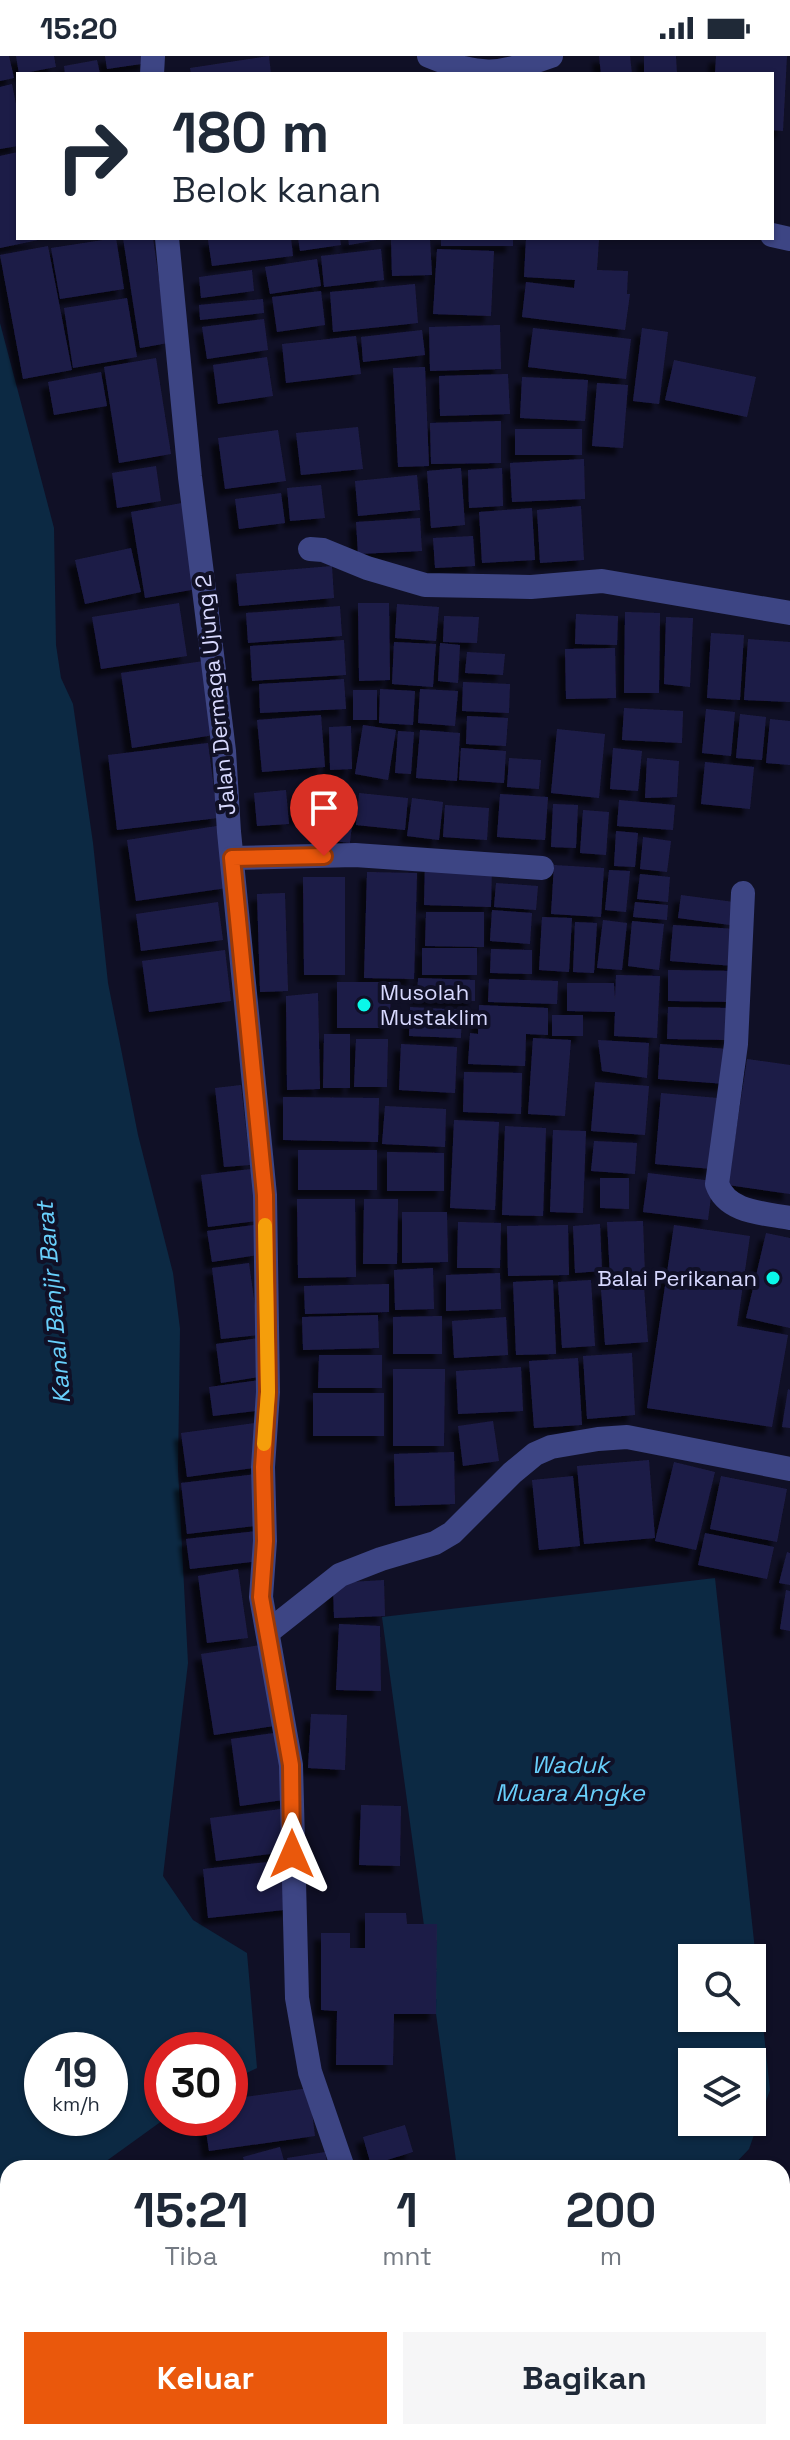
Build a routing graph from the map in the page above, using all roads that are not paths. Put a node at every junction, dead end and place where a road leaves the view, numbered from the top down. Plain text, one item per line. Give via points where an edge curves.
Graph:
1 (429, 56) edge
2 (551, 56) edge
3 (453, 70) edge
4 (167, 240) edge
5 (310, 549) dead end
6 (790, 613) edge
7 (232, 858) junction
8 (542, 868) dead end
9 (743, 893) dead end
10 (790, 1218) edge
11 (790, 1469) edge
12 (268, 1632) junction
13 (340, 2160) edge

1 - 3 street
2 - 3 street via 503,72
4 - 7 street, Jalan Dermaga Ujung 2
5 - 6 street via 425,585 531,587 602,581
7 - 8 street via 355,855
7 - 12 street, Jalan Dermaga Ujung 2 via 265,1195 268,1392 261,1597
9 - 10 street via 736,1044 717,1184 735,1205
11 - 12 street via 627,1437 551,1447 512,1473 452,1533 340,1575
12 - 13 street, Jalan Dermaga Ujung 2 via 291,1765 301,2034

